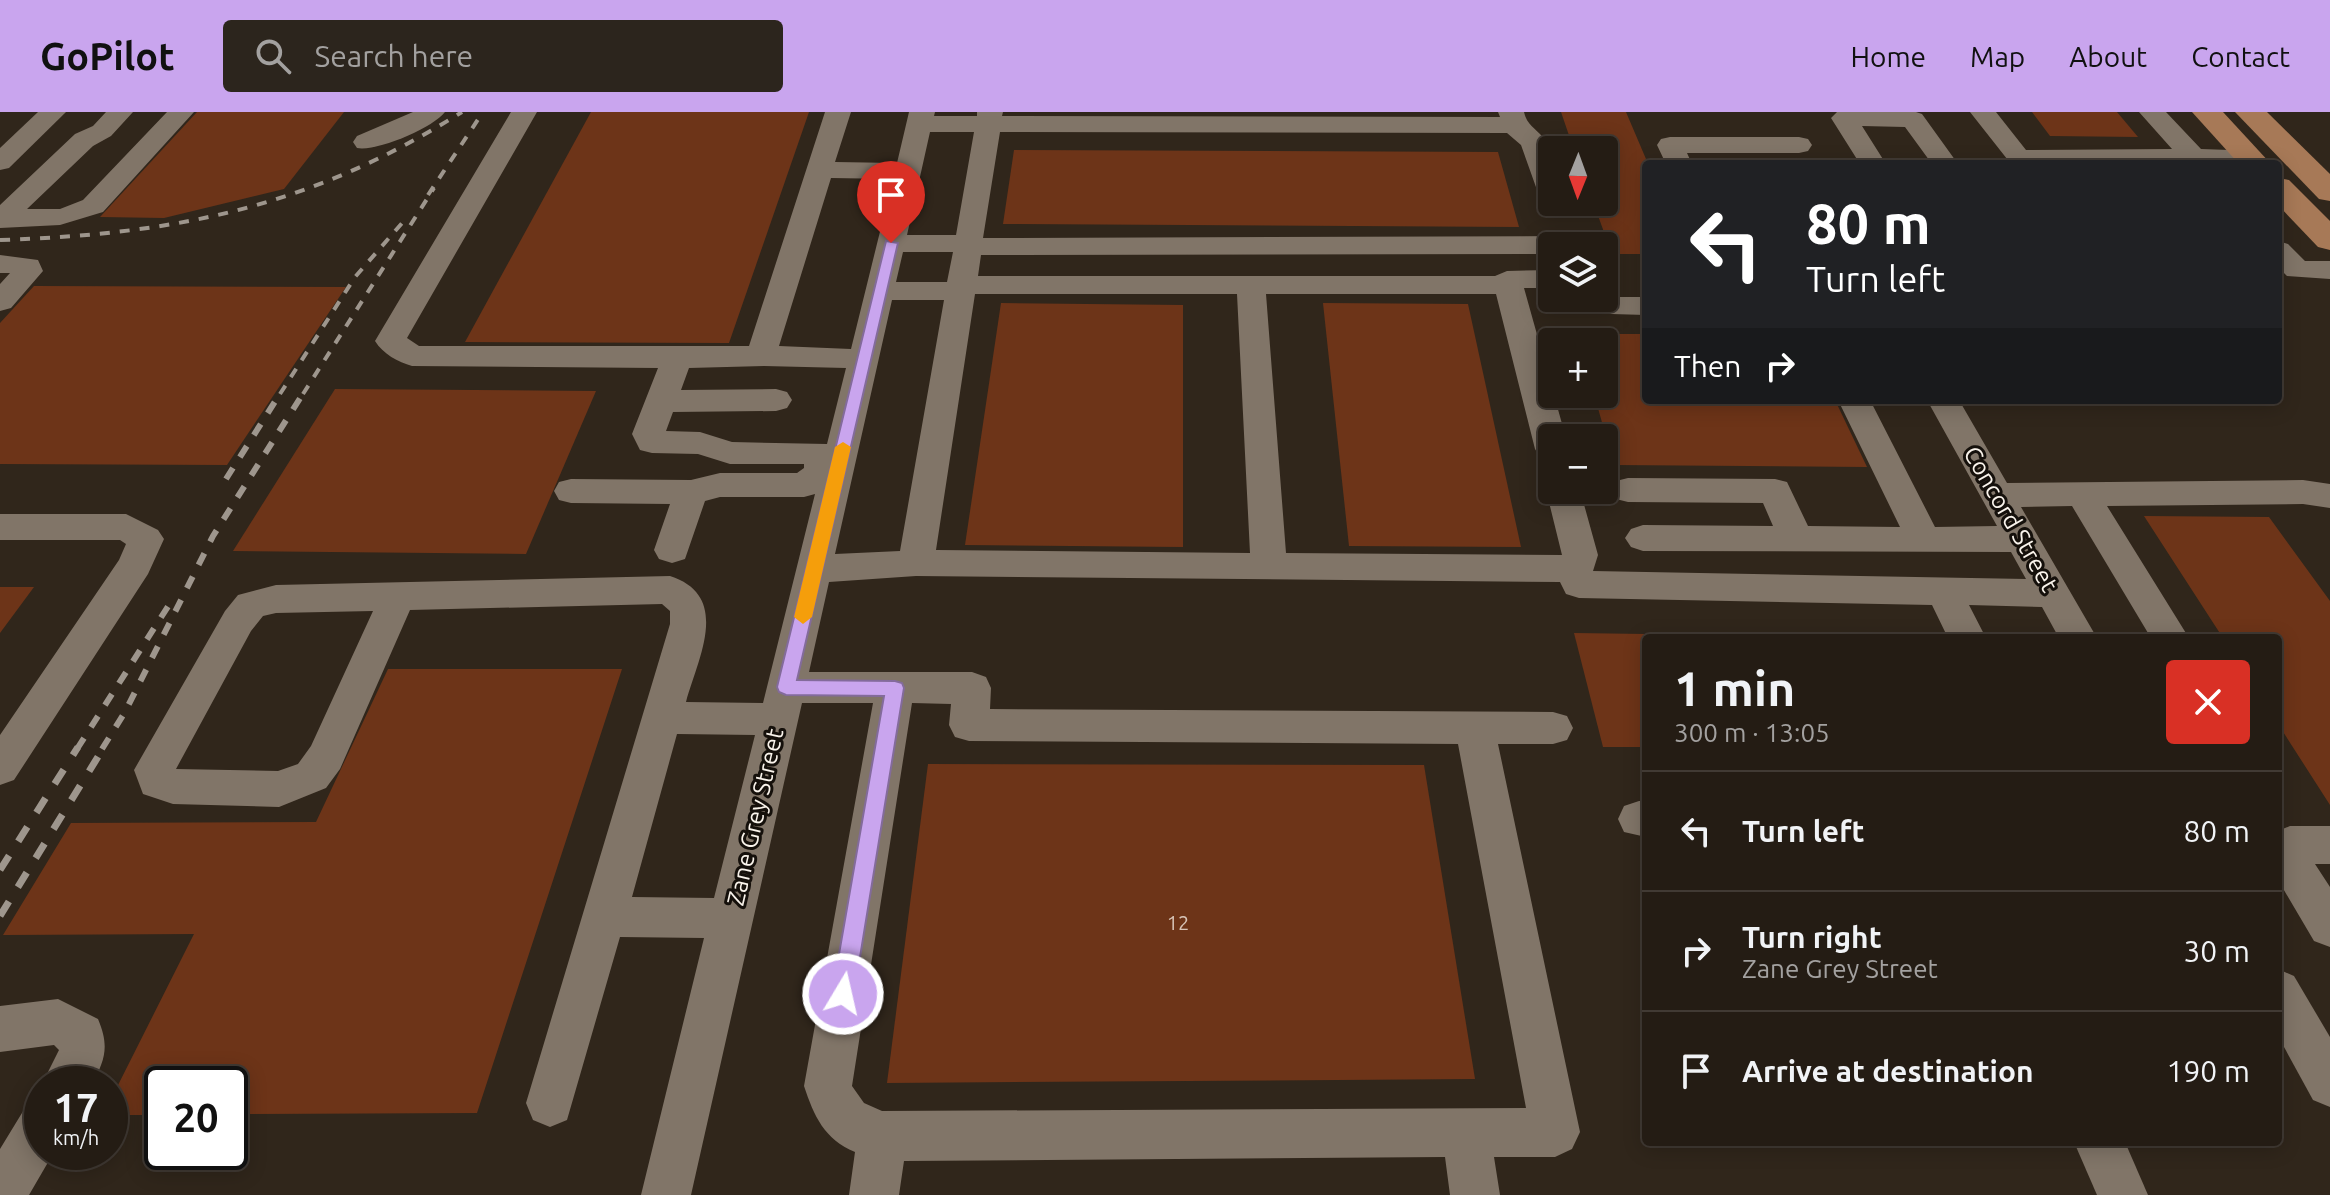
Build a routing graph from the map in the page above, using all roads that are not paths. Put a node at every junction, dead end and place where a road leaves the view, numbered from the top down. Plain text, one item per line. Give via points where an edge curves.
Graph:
1 (53, 112) edge
2 (101, 112) edge
3 (120, 112) edge
4 (181, 112) edge
5 (432, 112) edge
6 (524, 112) edge
7 (838, 112) edge
8 (1983, 112) edge
9 (2152, 112) edge
10 (2207, 112) edge
11 (2250, 112) edge
12 (920, 118) edge
13 (989, 118) edge
14 (1513, 118) edge
15 (84, 140) junction
16 (366, 142) dead end
17 (1798, 144) edge
18 (1730, 154) edge
19 (1538, 156) edge
20 (1677, 160) edge
21 (1870, 160) edge
22 (1942, 160) edge
23 (2100, 160) edge
24 (2195, 160) edge
25 (2252, 160) edge
26 (0, 162) edge
27 (819, 170) junction
28 (908, 171) junction
29 (2282, 191) edge
30 (2330, 192) edge
31 (1, 218) edge
32 (2330, 240) edge
33 (891, 243) junction
34 (968, 246) junction
35 (1538, 246) edge
36 (2282, 254) edge
37 (0, 264) edge
38 (2330, 270) edge
39 (1538, 279) edge
40 (1618, 279) edge
41 (1642, 280) edge
42 (1251, 285) junction
43 (1508, 285) junction
44 (961, 288) junction
45 (880, 291) junction
46 (0, 302) edge
47 (1618, 306) edge
48 (1642, 306) edge
49 (764, 356) junction
50 (677, 358) junction
51 (864, 359) junction
52 (776, 400) dead end
53 (661, 401) junction
54 (1856, 404) edge
55 (1945, 404) edge
56 (1545, 424) edge
57 (829, 472) junction
58 (714, 476) junction
59 (1628, 490) dead end
60 (571, 491) dead end
61 (2082, 494) junction
62 (1997, 495) junction
63 (2330, 496) edge
64 (1567, 504) edge
65 (0, 527) edge
66 (1643, 538) dead end
67 (1796, 539) junction
68 (2022, 539) junction
69 (1924, 540) junction
70 (672, 550) dead end
71 (916, 563) junction
72 (1269, 566) junction
73 (814, 569) junction
74 (1574, 569) junction
75 (1944, 591) junction
76 (2053, 593) junction
77 (398, 596) junction
78 (1965, 634) edge
79 (2076, 634) edge
80 (2168, 634) edge
81 (895, 688) junction
82 (782, 703) junction
83 (661, 718) junction
84 (1475, 727) junction
85 (1553, 728) dead end
86 (0, 768) edge
87 (2282, 818) edge
88 (2330, 821) edge
89 (2330, 845) edge
90 (2284, 863) edge
91 (603, 917) junction
92 (731, 918) junction
93 (2330, 927) edge
94 (2282, 998) edge
95 (0, 1029) edge
96 (76, 1066) edge
97 (2330, 1083) edge
98 (550, 1103) dead end
99 (1466, 1133) junction
100 (882, 1136) junction
101 (2101, 1146) edge
102 (24, 1156) edge
103 (1, 1195) edge
104 (666, 1195) edge
105 (874, 1195) edge
106 (1475, 1195) edge
107 (2123, 1195) edge

1 - 26 street
2 - 15 street via 84,130
3 - 15 street
4 - 31 street via 82,213
5 - 16 street
6 - 50 street via 390,341 412,356
7 - 27 street
8 - 23 street via 2019,158
9 - 24 street
10 - 25 main road
11 - 30 main road
12 - 13 street
12 - 28 street, Zane Grey Street
13 - 14 street
13 - 34 street
14 - 19 street
15 - 31 street
17 - 18 street
18 - 20 street via 1670,145
21 - 22 street via 1844,118 1913,119
27 - 28 street
27 - 49 street
28 - 33 street, Zane Grey Street
29 - 32 main road
33 - 34 street
33 - 45 street, Zane Grey Street
34 - 35 street
34 - 44 street
36 - 38 street via 2297,270
37 - 46 street via 28,266 28,271
39 - 43 street via 1507,280
40 - 41 street
42 - 43 street
42 - 44 street
42 - 72 street
43 - 56 street
44 - 45 street
44 - 71 street
45 - 51 street, Zane Grey Street
47 - 48 street
49 - 50 street
49 - 51 street
50 - 53 street
51 - 57 street, Zane Grey Street
52 - 53 street
53 - 58 street via 648,434 652,442 700,443
54 - 69 street
55 - 62 street, Concord Street
57 - 58 street via 804,485
57 - 73 street, Zane Grey Street
58 - 60 street
58 - 70 street
59 - 67 street via 1775,491
61 - 62 street
61 - 63 street
61 - 80 street
62 - 68 street, Concord Street
64 - 74 street via 1580,555
65 - 86 street via 126,527 146,539 135,565
66 - 67 street
67 - 69 street
68 - 69 street
68 - 76 street, Concord Street
71 - 72 street
71 - 73 street
72 - 74 street
73 - 82 street, Zane Grey Street
74 - 75 street via 1579,584
75 - 76 street
75 - 78 street
76 - 79 street, Concord Street
77 - 77 street via 276,599 251,605 154,770 158,782 279,789 312,776 326,757
77 - 83 street via 670,590 688,606 689,624
81 - 82 street
81 - 84 street via 972,688 969,725
81 - 100 street via 828,1086 842,1117 858,1131
82 - 83 street
82 - 92 street, Zane Grey Street
83 - 91 street
84 - 85 street
84 - 99 street via 1555,1132
87 - 88 street
89 - 90 street via 2290,845
90 - 93 street
91 - 92 street
91 - 98 street
92 - 104 street, Zane Grey Street
94 - 97 street
95 - 96 street via 58,1022 81,1035 83,1054
99 - 100 street
99 - 106 street
100 - 105 street
101 - 107 street
102 - 103 street

